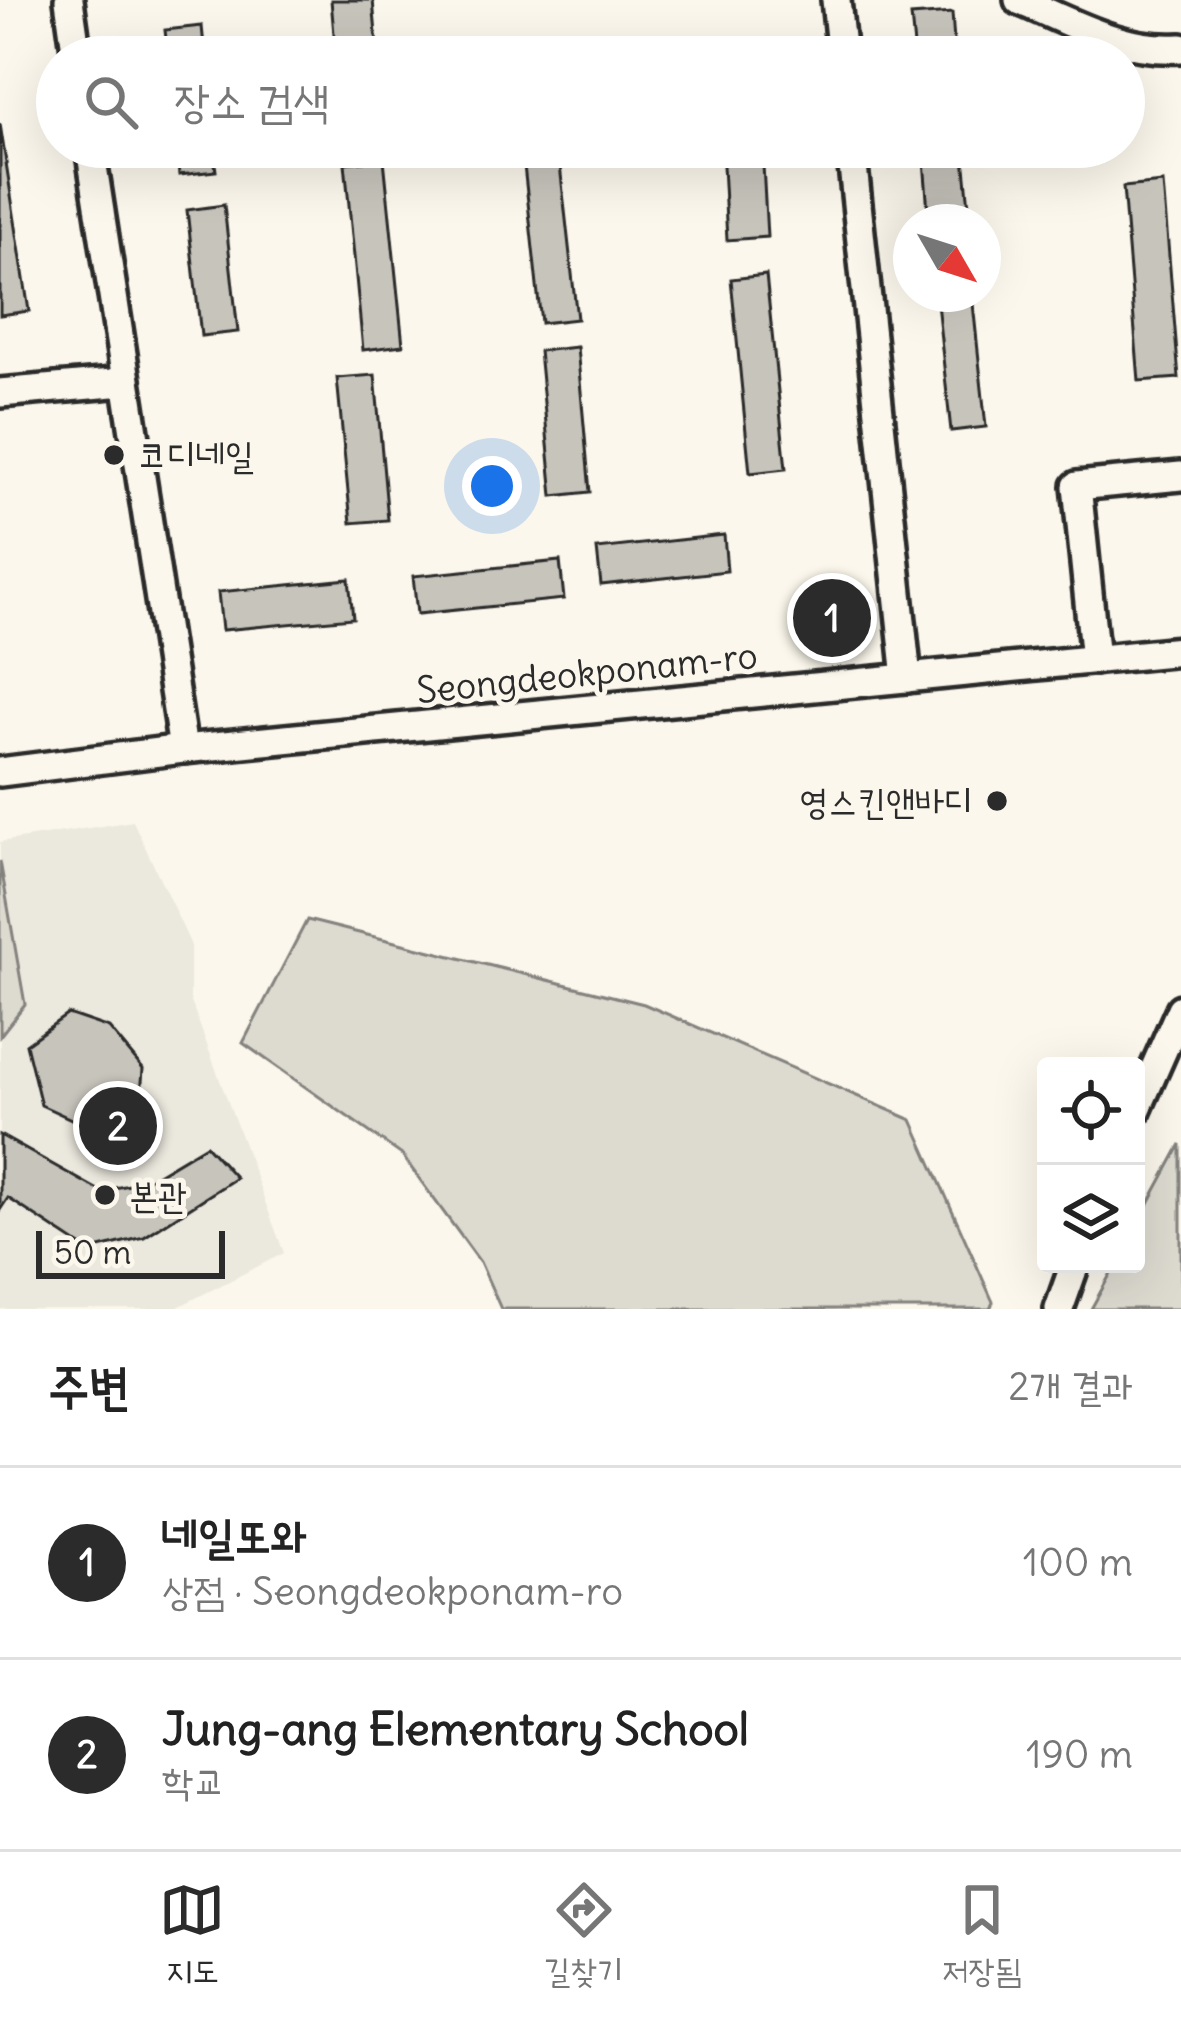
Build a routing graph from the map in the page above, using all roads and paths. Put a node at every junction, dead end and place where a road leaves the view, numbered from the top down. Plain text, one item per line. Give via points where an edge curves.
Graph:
1 (68, 0) edge
2 (836, 0) edge
3 (1019, 0) edge
4 (74, 36) edge
5 (840, 36) edge
6 (1100, 36) edge
7 (1145, 48) edge
8 (1181, 48) edge
9 (93, 168) edge
10 (853, 168) edge
11 (124, 382) junction
12 (0, 392) edge
13 (1181, 476) edge
14 (1181, 651) edge
15 (1095, 660) junction
16 (907, 678) junction
17 (182, 749) junction
18 (0, 772) edge
19 (1181, 1010) edge
20 (1145, 1091) edge
21 (1073, 1273) edge
22 (1059, 1309) edge

1 - 4 street
2 - 5 street
3 - 6 street
7 - 8 street
9 - 11 street
10 - 16 street
11 - 12 street
11 - 17 street
13 - 15 street via 1078,486
14 - 15 street, Seongdeokponam-ro
15 - 16 street, Seongdeokponam-ro
16 - 17 street, Seongdeokponam-ro
17 - 18 street, Seongdeokponam-ro
19 - 20 street
21 - 22 street

